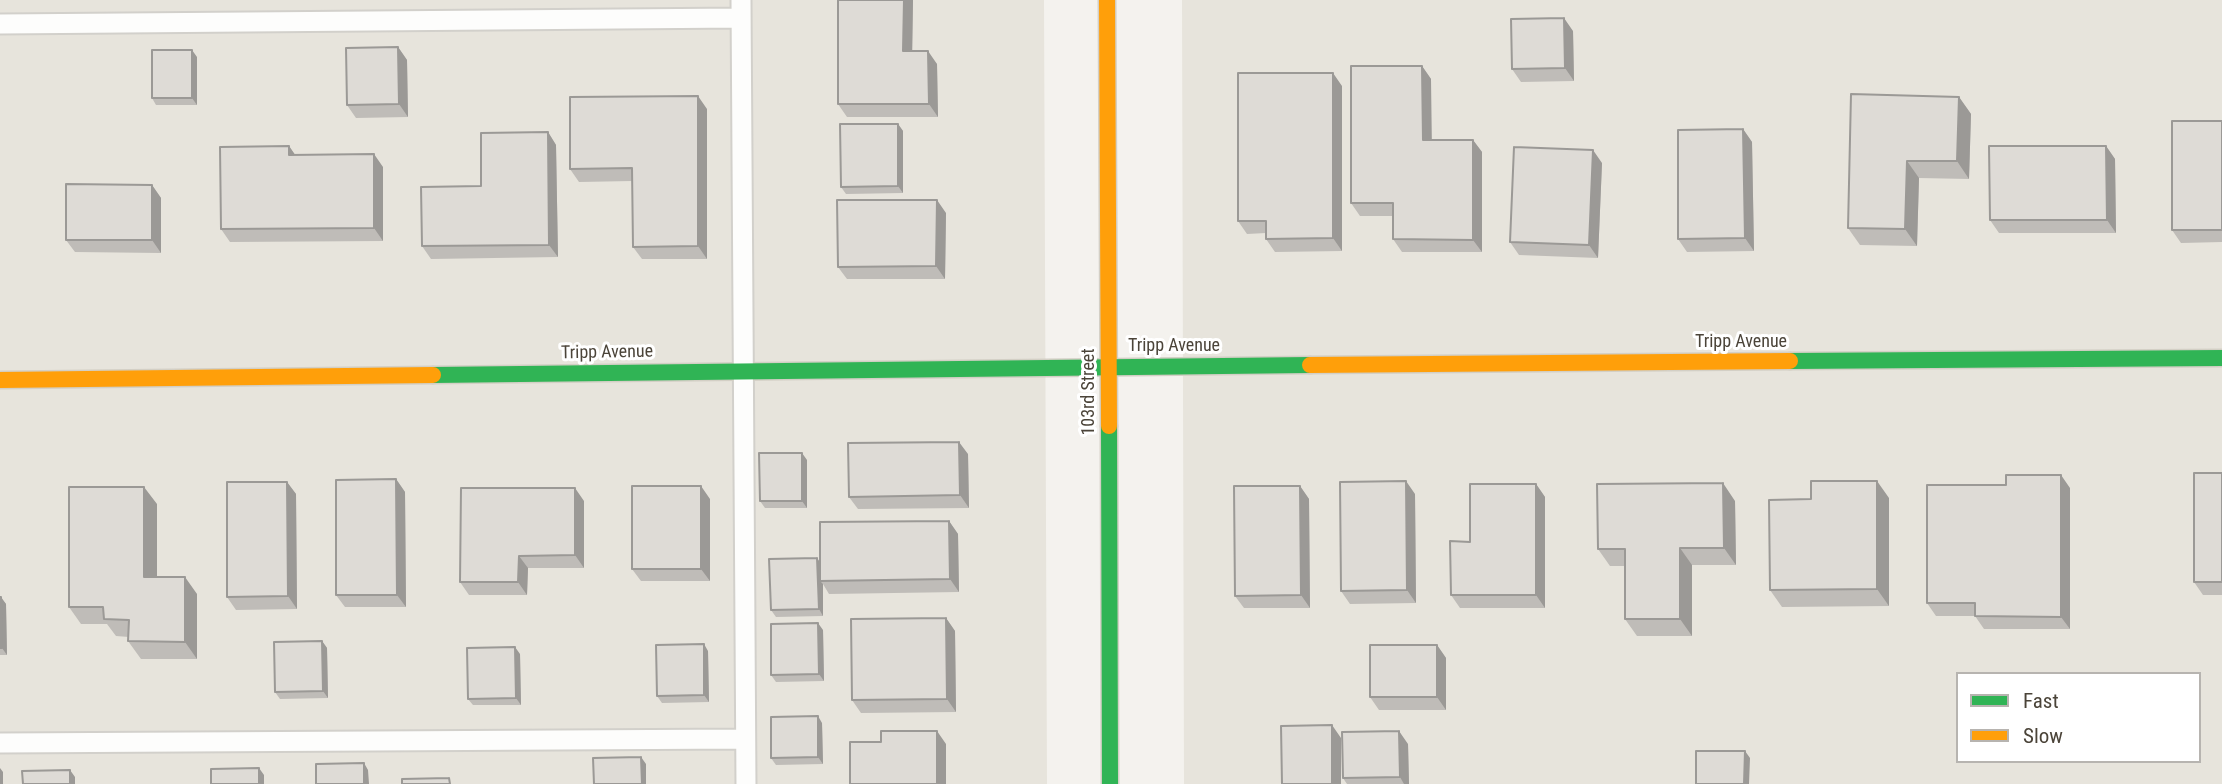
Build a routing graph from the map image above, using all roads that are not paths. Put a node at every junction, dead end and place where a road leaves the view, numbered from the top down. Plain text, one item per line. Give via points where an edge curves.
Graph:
1 (1107, 0) edge
2 (741, 9) edge
3 (0, 24) edge
4 (2222, 358) edge
5 (1108, 366) junction
6 (743, 370) junction
7 (0, 380) edge
8 (745, 739) junction
9 (0, 743) edge
10 (746, 784) edge
11 (1110, 784) edge

1 - 5 street, 103rd Street
2 - 3 lane
2 - 6 lane
4 - 5 street, Tripp Avenue
5 - 6 street, Tripp Avenue
5 - 11 street, 103rd Street
6 - 7 street, Tripp Avenue
6 - 8 lane
8 - 9 lane
8 - 10 lane

